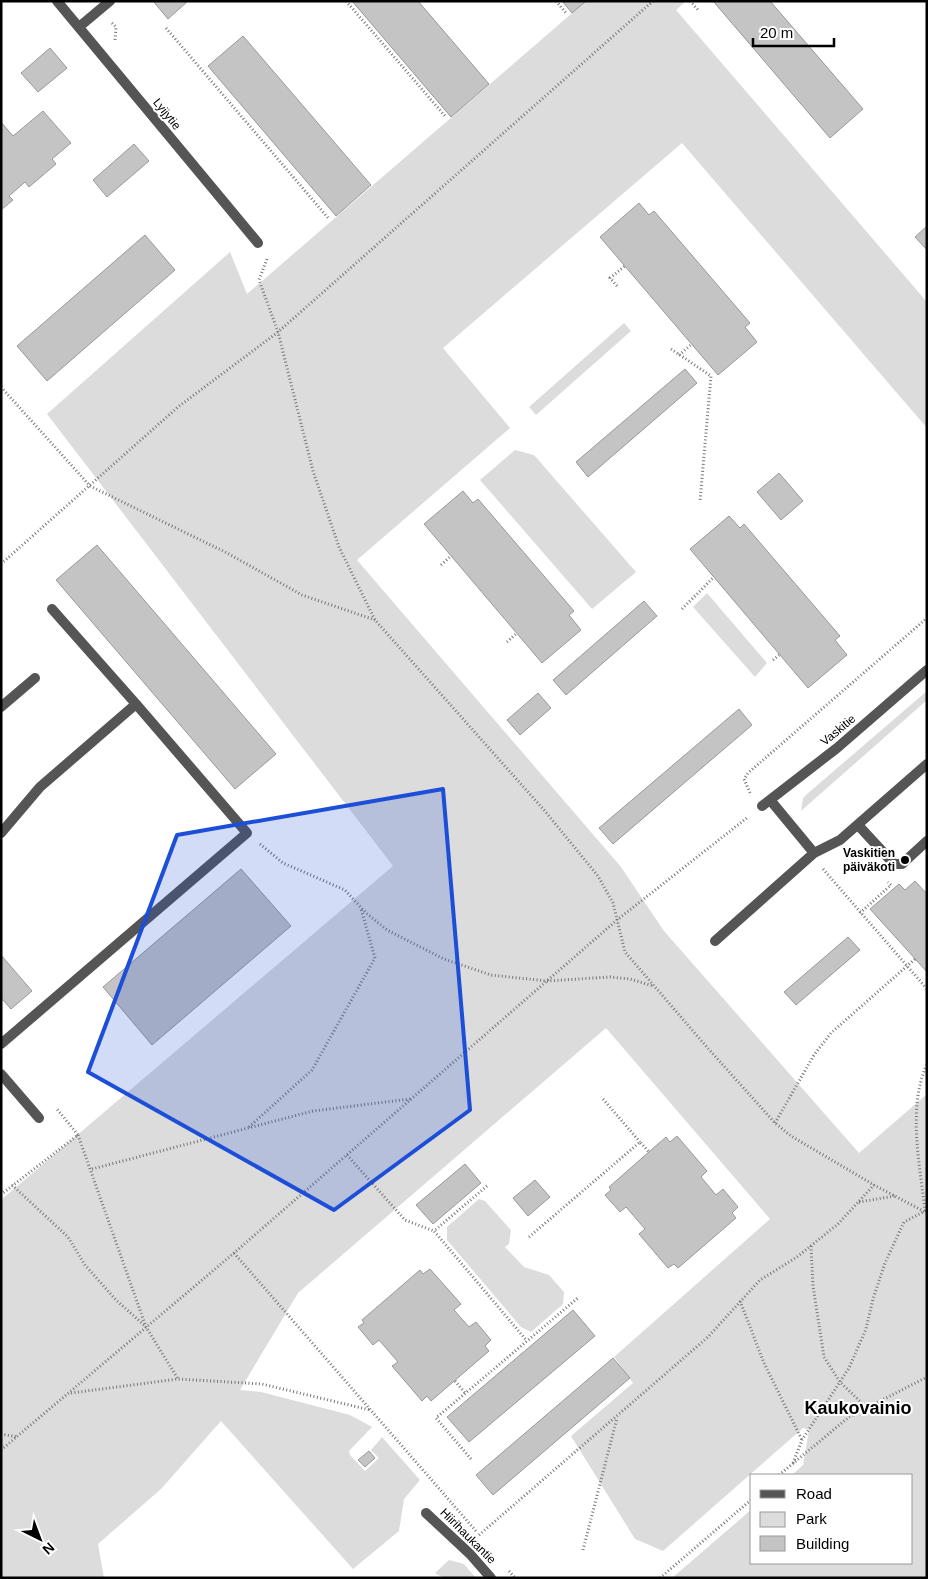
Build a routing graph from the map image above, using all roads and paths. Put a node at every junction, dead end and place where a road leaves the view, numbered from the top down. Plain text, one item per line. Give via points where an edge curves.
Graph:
1 (57, 1) edge
2 (110, 1) edge
3 (346, 1) edge
4 (556, 1) edge
5 (653, 1) edge
6 (690, 1) edge
7 (101, 9) junction
8 (699, 11) dead end
9 (566, 13) dead end
10 (80, 27) junction
11 (166, 28) dead end
12 (118, 46) dead end
13 (445, 116) dead end
14 (330, 219) dead end
15 (258, 243) dead end
16 (270, 253) dead end
17 (625, 266) dead end
18 (617, 286) dead end
19 (278, 332) junction
20 (692, 344) dead end
21 (671, 349) dead end
22 (679, 355) junction
23 (1, 388) edge
24 (90, 486) junction
25 (700, 501) dead end
26 (451, 556) dead end
27 (1, 564) edge
28 (441, 565) dead end
29 (714, 577) dead end
30 (52, 609) dead end
31 (682, 609) dead end
32 (927, 618) edge
33 (375, 620) junction
34 (517, 633) dead end
35 (507, 642) dead end
36 (779, 655) dead end
37 (774, 660) dead end
38 (927, 670) edge
39 (35, 678) dead end
40 (136, 704) junction
41 (1, 707) edge
42 (927, 764) edge
43 (767, 804) junction
44 (858, 825) junction
45 (1, 833) edge
46 (247, 833) junction
47 (927, 841) edge
48 (814, 853) junction
49 (884, 878) dead end
50 (361, 908) junction
51 (860, 913) junction
52 (618, 920) junction
53 (715, 942) dead end
54 (915, 959) dead end
55 (907, 966) junction
56 (547, 981) junction
57 (654, 986) junction
58 (927, 989) edge
59 (1, 1044) edge
60 (927, 1064) edge
61 (1, 1074) edge
62 (411, 1099) junction
63 (603, 1100) dead end
64 (38, 1118) dead end
65 (775, 1123) junction
66 (248, 1127) junction
67 (78, 1135) dead end
68 (640, 1142) junction
69 (649, 1152) dead end
70 (347, 1155) junction
71 (92, 1169) junction
72 (874, 1185) junction
73 (12, 1186) dead end
74 (487, 1186) dead end
75 (895, 1196) junction
76 (858, 1202) junction
77 (926, 1212) edge
78 (434, 1231) junction
79 (529, 1237) dead end
80 (812, 1245) junction
81 (234, 1253) junction
82 (579, 1297) dead end
83 (740, 1302) junction
84 (146, 1327) junction
85 (527, 1341) junction
86 (927, 1377) edge
87 (178, 1379) junction
88 (455, 1380) dead end
89 (840, 1382) junction
90 (69, 1393) junction
91 (466, 1394) junction
92 (867, 1408) junction
93 (371, 1410) junction
94 (617, 1417) junction
95 (1, 1434) edge
96 (18, 1436) junction
97 (802, 1440) junction
98 (1, 1450) edge
99 (471, 1459) dead end
100 (793, 1463) junction
101 (780, 1474) edge
102 (427, 1476) dead end
103 (750, 1501) edge
104 (426, 1513) dead end
105 (480, 1535) dead end
106 (583, 1550) dead end
107 (491, 1578) edge
108 (660, 1578) edge

1 - 10 street, Lyijytie
2 - 7 street
3 - 13 path
4 - 9 path
5 - 19 path
6 - 8 path
7 - 10 street
7 - 12 path via 116,27 114,37
10 - 15 street, Lyijytie
11 - 14 path
16 - 19 path via 259,280
17 - 18 path via 610,278
19 - 24 path via 178,406
19 - 33 path via 313,471 339,547
20 - 22 path
21 - 22 path
22 - 25 path via 711,376
23 - 24 path
24 - 27 path
24 - 33 path via 227,553 302,595
26 - 28 path
29 - 31 path
30 - 40 street
32 - 43 path via 748,773 744,779 747,789
33 - 52 path via 544,810 598,876
34 - 35 path
36 - 37 path
38 - 43 street, Vaskitie
39 - 41 street
40 - 45 street via 40,787
40 - 46 street
42 - 44 street
43 - 48 street
43 - 52 path
44 - 47 street via 894,864 902,864
44 - 48 street via 840,840
46 - 50 path via 283,863 345,890
46 - 59 street
48 - 51 path via 825,875
48 - 53 street
49 - 51 path via 891,885
50 - 56 path via 387,930 444,960 490,975
50 - 66 path via 375,958 312,1070
51 - 55 path
52 - 56 path
52 - 57 path via 625,952
54 - 55 path
55 - 58 path
55 - 65 path via 831,1033 814,1055
56 - 57 path via 610,976
56 - 62 path
57 - 65 path
60 - 77 path via 919,1081 917,1124
61 - 64 street
62 - 66 path via 313,1111
62 - 70 path
63 - 68 path
65 - 72 path via 791,1136
66 - 71 path
67 - 71 path
68 - 69 path
68 - 79 path
70 - 78 path via 405,1220
70 - 81 path
71 - 84 path
72 - 75 path
72 - 76 path
73 - 84 path via 68,1237 85,1265
74 - 78 path
75 - 76 path
75 - 77 path
76 - 80 path
77 - 89 path via 904,1222 885,1263 866,1329
78 - 85 path
80 - 83 path via 760,1280
80 - 89 path via 813,1286 824,1357
81 - 84 path
81 - 93 path
82 - 85 path
83 - 94 path via 708,1337
83 - 97 path via 764,1363
84 - 87 path
84 - 90 path
85 - 91 path
86 - 92 path
87 - 90 path
87 - 93 path via 262,1384
88 - 91 path
89 - 92 path
89 - 97 path
90 - 96 path
91 - 99 path via 436,1418
92 - 100 path via 849,1417
93 - 102 path
94 - 105 path
94 - 106 path
95 - 96 path
96 - 98 path
97 - 100 path
100 - 101 path
103 - 108 path
104 - 107 street, Hiirihaukantie

